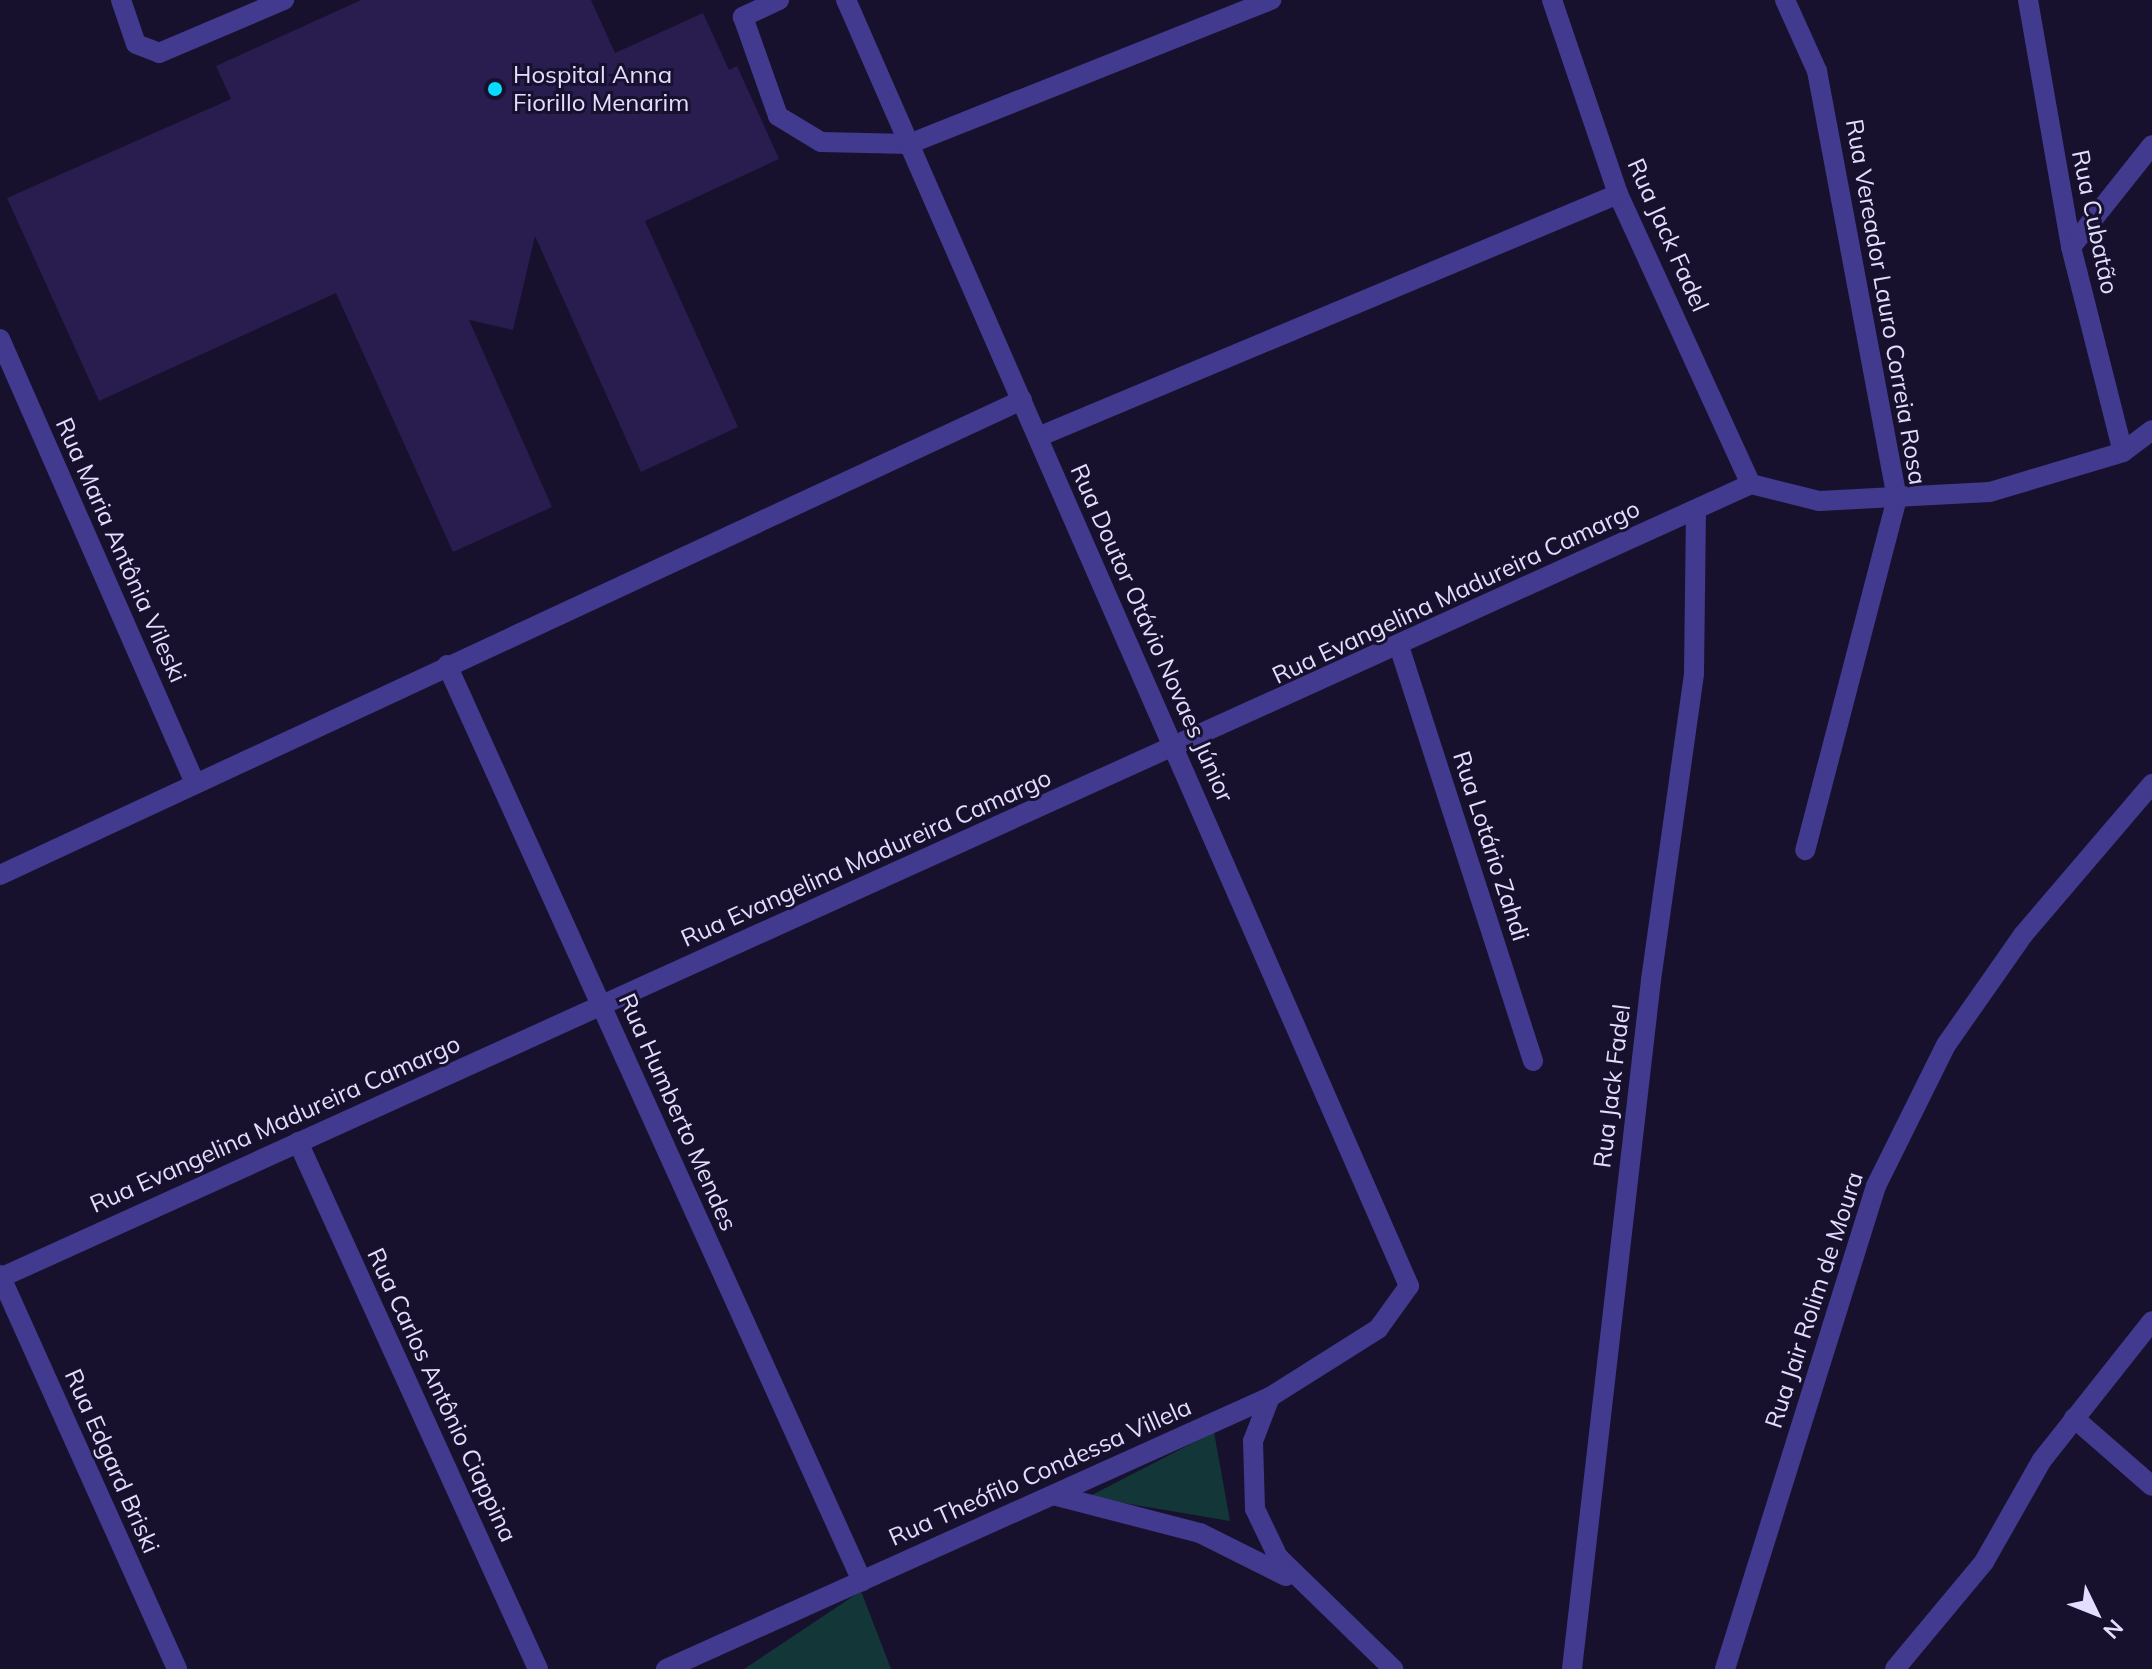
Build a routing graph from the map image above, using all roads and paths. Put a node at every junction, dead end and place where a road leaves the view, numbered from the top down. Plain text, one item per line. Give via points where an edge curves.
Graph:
1 (121, 0) edge
2 (284, 0) edge
3 (779, 0) edge
4 (846, 0) edge
5 (1271, 0) edge
6 (1552, 0) edge
7 (1785, 0) edge
8 (2028, 0) edge
9 (737, 9) edge
10 (909, 144) junction
11 (2152, 145) edge
12 (1618, 194) junction
13 (2071, 247) junction
14 (0, 339) edge
15 (1022, 400) junction
16 (2152, 430) edge
17 (1038, 437) junction
18 (2123, 452) junction
19 (1751, 484) junction
20 (1897, 498) junction
21 (1696, 510) junction
22 (1399, 646) junction
23 (447, 665) junction
24 (1174, 749) junction
25 (194, 781) junction
26 (2152, 784) edge
27 (1805, 850) dead end
28 (0, 875) edge
29 (601, 1005) junction
30 (1533, 1061) dead end
31 (298, 1142) junction
32 (0, 1276) edge
33 (1409, 1286) joint
34 (2152, 1321) edge
35 (1270, 1397) junction
36 (2074, 1418) junction
37 (2152, 1486) edge
38 (1053, 1495) junction
39 (862, 1581) junction
40 (1307, 1588) junction
41 (177, 1669) edge
42 (538, 1669) edge
43 (666, 1669) edge
44 (1393, 1669) edge
45 (1572, 1669) edge
46 (1725, 1669) edge
47 (1895, 1669) edge

1 - 2 street via 136,44 159,53
3 - 9 street
4 - 10 street, Rua Doutor Otávio Novaes Júnior
5 - 10 street
6 - 12 street, Rua Jack Fadel
7 - 20 street, Rua Vereador Lauro Correia Rosa via 1817,71
8 - 13 street, Rua Cubatão
9 - 10 street via 778,116 793,132 821,142
10 - 15 street, Rua Doutor Otávio Novaes Júnior
11 - 13 street
12 - 17 street
12 - 19 street, Rua Jack Fadel
13 - 18 street, Rua Cubatão
14 - 25 street, Rua Maria Antônia Vileski
15 - 17 street, Rua Doutor Otávio Novaes Júnior
15 - 23 street
16 - 18 street
17 - 24 street, Rua Doutor Otávio Novaes Júnior
18 - 20 street via 1990,492
19 - 20 street via 1819,501
19 - 21 street, Rua Evangelina Madureira Camargo
20 - 27 street, Rua Vereador Lauro Correia Rosa
21 - 22 street, Rua Evangelina Madureira Camargo
21 - 45 street, Rua Jack Fadel via 1694,673 1651,980
22 - 24 street, Rua Evangelina Madureira Camargo
22 - 30 street, Rua Lotário Zahdi
23 - 25 street
23 - 29 street, Rua Humberto Mendes
24 - 29 street, Rua Evangelina Madureira Camargo
24 - 33 street, Rua Doutor Otávio Novaes Júnior
25 - 28 street
26 - 46 street, Rua Jair Rolim de Moura via 2023,935 1946,1045 1876,1186
29 - 31 street, Rua Evangelina Madureira Camargo
29 - 39 street, Rua Humberto Mendes
31 - 32 street, Rua Evangelina Madureira Camargo
31 - 42 street, Rua Carlos Antônio Ciappina
32 - 41 street, Rua Edgard Briski
33 - 35 street, Rua Theófilo Condessa Villela via 1378,1329
34 - 36 street
35 - 38 street, Rua Theófilo Condessa Villela
35 - 40 street via 1253,1441 1255,1509 1278,1557
36 - 37 street
36 - 47 street via 1984,1562
38 - 39 street, Rua Theófilo Condessa Villela
38 - 40 street via 1200,1533
39 - 43 street, Rua Theófilo Condessa Villela
40 - 44 street

